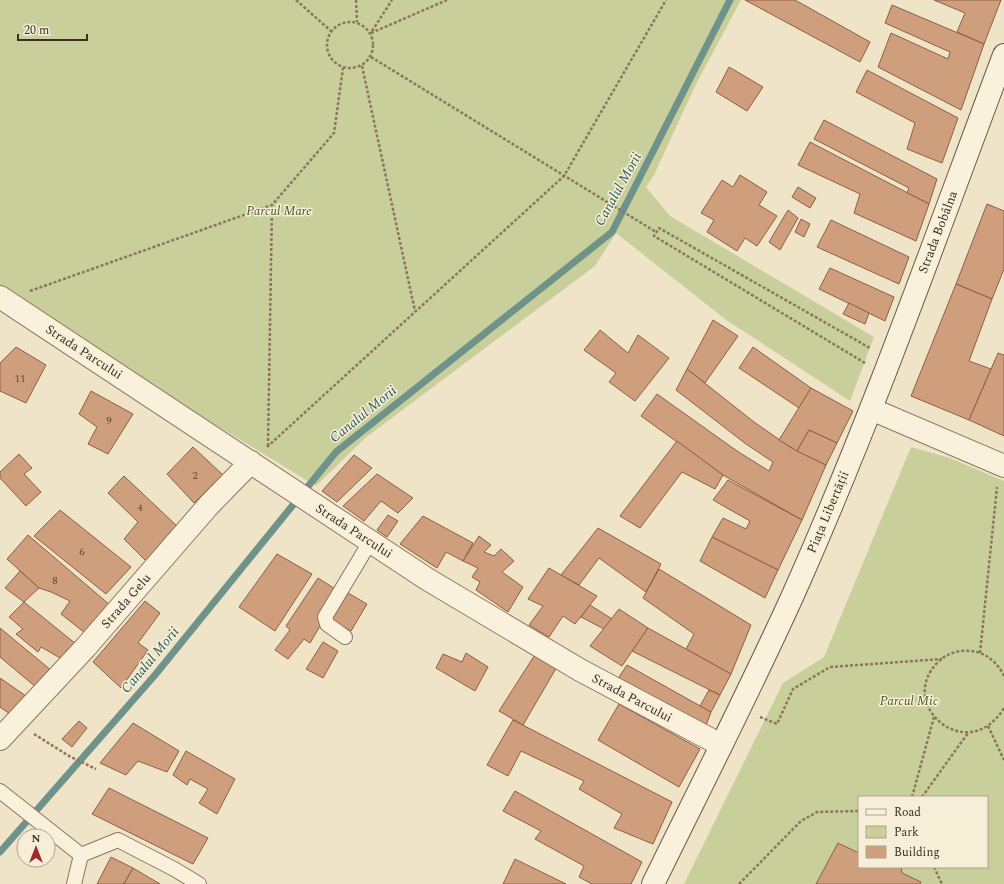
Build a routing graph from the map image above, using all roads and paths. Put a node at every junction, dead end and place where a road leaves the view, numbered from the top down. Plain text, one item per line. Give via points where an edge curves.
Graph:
1 (296, 0) edge
2 (356, 0) edge
3 (392, 0) edge
4 (447, 0) edge
5 (666, 0) edge
6 (357, 22) junction
7 (331, 31) junction
8 (371, 33) junction
9 (1004, 55) edge
10 (371, 57) junction
11 (362, 66) junction
12 (343, 68) junction
13 (564, 176) junction
14 (272, 205) junction
15 (656, 232) junction
16 (1, 299) edge
17 (416, 312) junction
18 (887, 367) junction
19 (871, 409) junction
20 (268, 447) junction
21 (251, 462) junction
22 (1002, 465) edge
23 (370, 542) junction
24 (345, 636) dead end
25 (980, 653) junction
26 (942, 659) junction
27 (1004, 676) edge
28 (1004, 708) edge
29 (740, 709) junction
30 (934, 717) junction
31 (15, 722) junction
32 (988, 726) junction
33 (968, 733) junction
34 (0, 739) edge
35 (721, 745) junction
36 (1004, 760) edge
37 (96, 769) dead end
38 (0, 791) edge
39 (912, 796) edge
40 (923, 796) edge
41 (858, 811) edge
42 (81, 855) junction
43 (934, 868) edge
44 (74, 884) edge
45 (199, 884) edge
46 (653, 884) edge
47 (739, 884) edge
48 (942, 884) edge

1 - 7 path
2 - 6 path
3 - 8 path
4 - 8 path
5 - 13 path
6 - 7 path via 343,23
6 - 8 path
7 - 12 path via 327,42 328,53 334,62
8 - 10 path via 374,45
9 - 18 street, Strada Bobâlna
10 - 11 path
10 - 13 path
11 - 12 path
11 - 17 path
12 - 14 path via 334,133
13 - 15 path
13 - 17 path
14 - 16 path
14 - 20 path
15 - 18 path via 654,236
15 - 18 path via 659,228
16 - 21 street, Strada Parcului
17 - 20 path
18 - 19 street, Strada Bobâlna
19 - 22 street
19 - 29 street, Piața Libertății via 794,594
20 - 21 path
21 - 23 street, Strada Parcului
21 - 31 street, Strada Gelu via 209,505 85,648
22 - 25 path
23 - 24 lane via 325,618 327,624
23 - 35 street, Strada Parcului via 580,670
25 - 26 path via 960,651
25 - 27 path via 991,659
26 - 29 path via 830,667 793,689 777,724
26 - 30 path via 933,668 927,680 925,693
28 - 32 path via 998,718
29 - 35 street, Piața Libertății
30 - 33 path via 944,726
30 - 39 path
31 - 34 street, Strada Gelu
31 - 37 path via 69,756
32 - 33 path
32 - 36 path
33 - 40 path
35 - 46 street, Piața Libertății
38 - 42 lane
41 - 47 path via 817,812 801,821
42 - 44 lane
42 - 45 lane via 118,840
43 - 48 path

